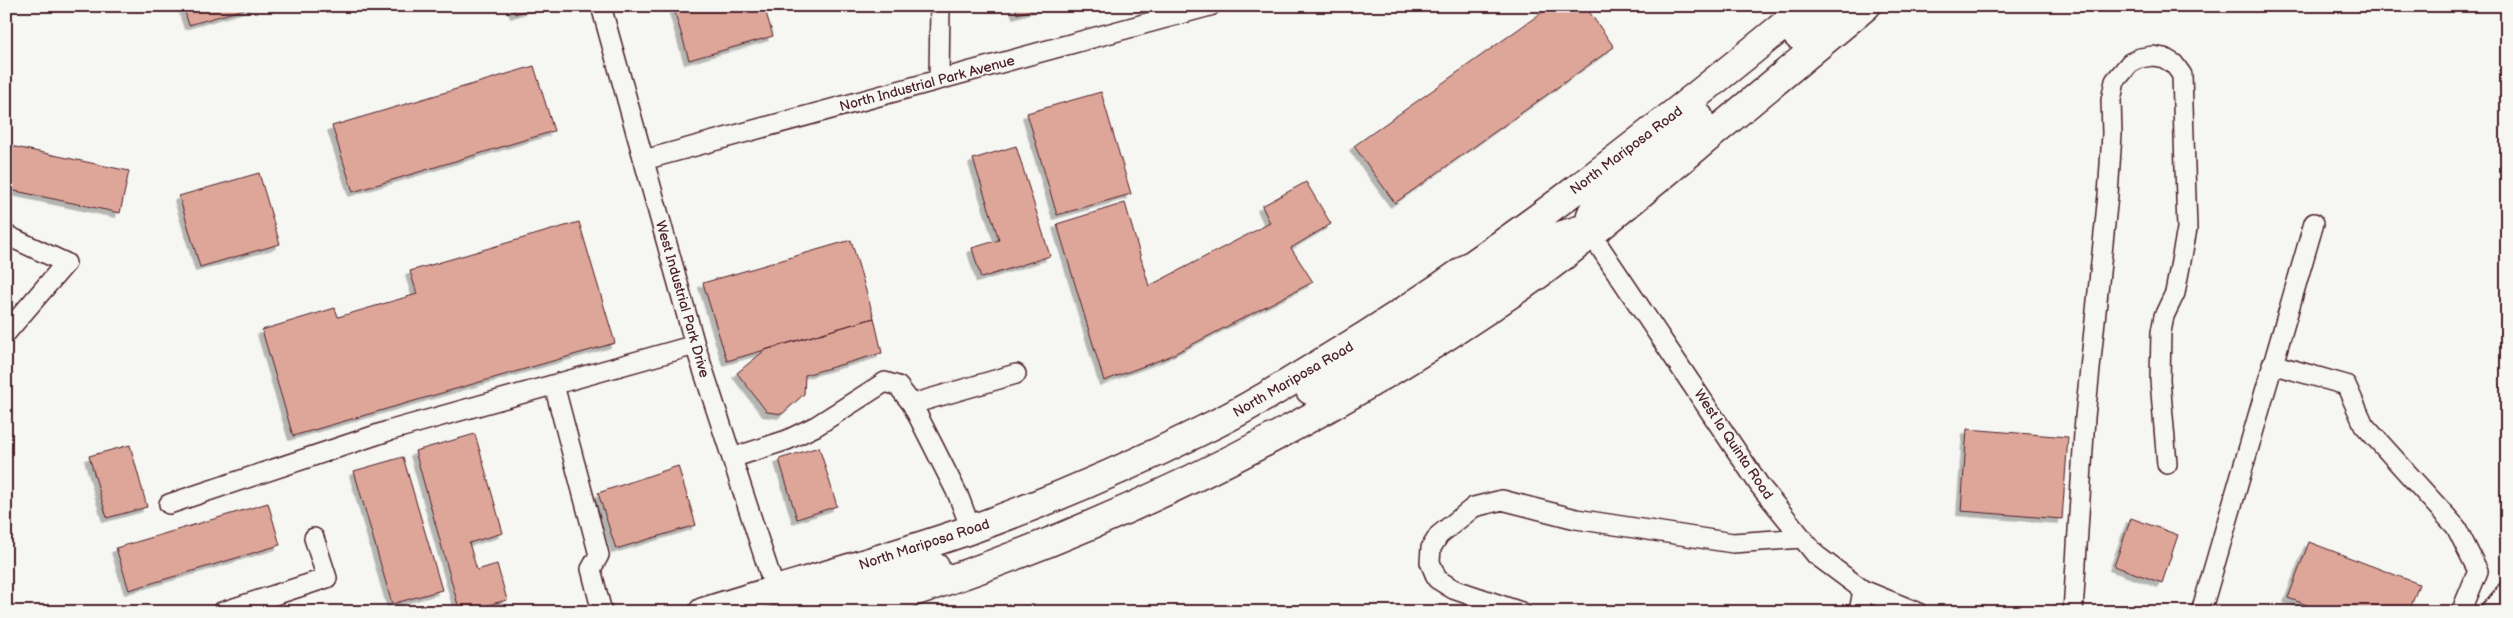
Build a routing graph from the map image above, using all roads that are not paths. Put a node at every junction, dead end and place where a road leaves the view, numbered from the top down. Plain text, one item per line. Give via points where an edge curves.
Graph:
1 (601, 6) edge
2 (940, 6) edge
3 (1210, 6) edge
4 (1808, 6) edge
5 (1831, 6) edge
6 (1866, 6) edge
7 (1167, 12) edge
8 (939, 79) junction
9 (644, 160) junction
10 (2314, 223) dead end
11 (1592, 234) junction
12 (6, 235) edge
13 (6, 333) edge
14 (695, 345) junction
15 (2272, 364) junction
16 (1016, 374) dead end
17 (554, 385) junction
18 (912, 404) junction
19 (732, 458) junction
20 (2167, 464) dead end
21 (1083, 485) junction
22 (169, 504) dead end
23 (1100, 520) junction
24 (971, 529) junction
25 (314, 538) dead end
26 (1802, 538) junction
27 (1863, 590) junction
28 (2507, 591) edge
29 (768, 601) edge
30 (222, 612) edge
31 (602, 612) edge
32 (703, 612) edge
33 (850, 612) edge
34 (1521, 612) edge
35 (1858, 612) edge
36 (1917, 612) edge
37 (2073, 612) edge
38 (2201, 612) edge
39 (2461, 612) edge
40 (2490, 612) edge

1 - 9 street, West Industrial Park Drive
2 - 8 street
3 - 7 street, North Industrial Park Avenue
4 - 21 highway, North Mariposa Road via 1506,241 1381,327 1203,430
5 - 11 highway via 1607,194 1591,214
6 - 11 highway
7 - 8 street, North Industrial Park Avenue
8 - 9 street, North Industrial Park Avenue
9 - 14 street, West Industrial Park Drive
10 - 15 street
11 - 21 highway via 1579,230 1556,237 1376,354 1314,388 1184,446
11 - 23 highway via 1475,318 1339,402 1250,451
11 - 26 street, West la Quinta Road via 1760,486
12 - 13 street via 66,263
14 - 17 street
14 - 19 street, West Industrial Park Drive
15 - 38 street
15 - 39 street via 2346,385 2364,425 2456,527 2478,571
16 - 18 street
17 - 22 street via 388,431
17 - 31 street via 599,555 591,569
18 - 19 street via 898,386 885,382 816,426 787,440
18 - 24 street via 958,495
19 - 29 street, West Industrial Park Drive
20 - 37 street via 2160,380 2160,332 2175,293 2187,230 2182,75 2174,64 2153,56 2130,63 2123,70 2115,81 2111,100 2108,195 2085,417
21 - 24 highway, North Mariposa Road
23 - 29 highway via 824,596
23 - 33 highway via 987,565
24 - 29 highway, North Mariposa Road
25 - 30 street via 327,578
26 - 27 street, West la Quinta Road via 1816,555
26 - 34 street via 1733,544 1576,519 1502,500 1474,507 1439,535 1431,548 1430,562 1437,579 1453,589
27 - 35 street
27 - 36 street, West la Quinta Road
28 - 40 street
29 - 32 highway, North Mariposa Road

